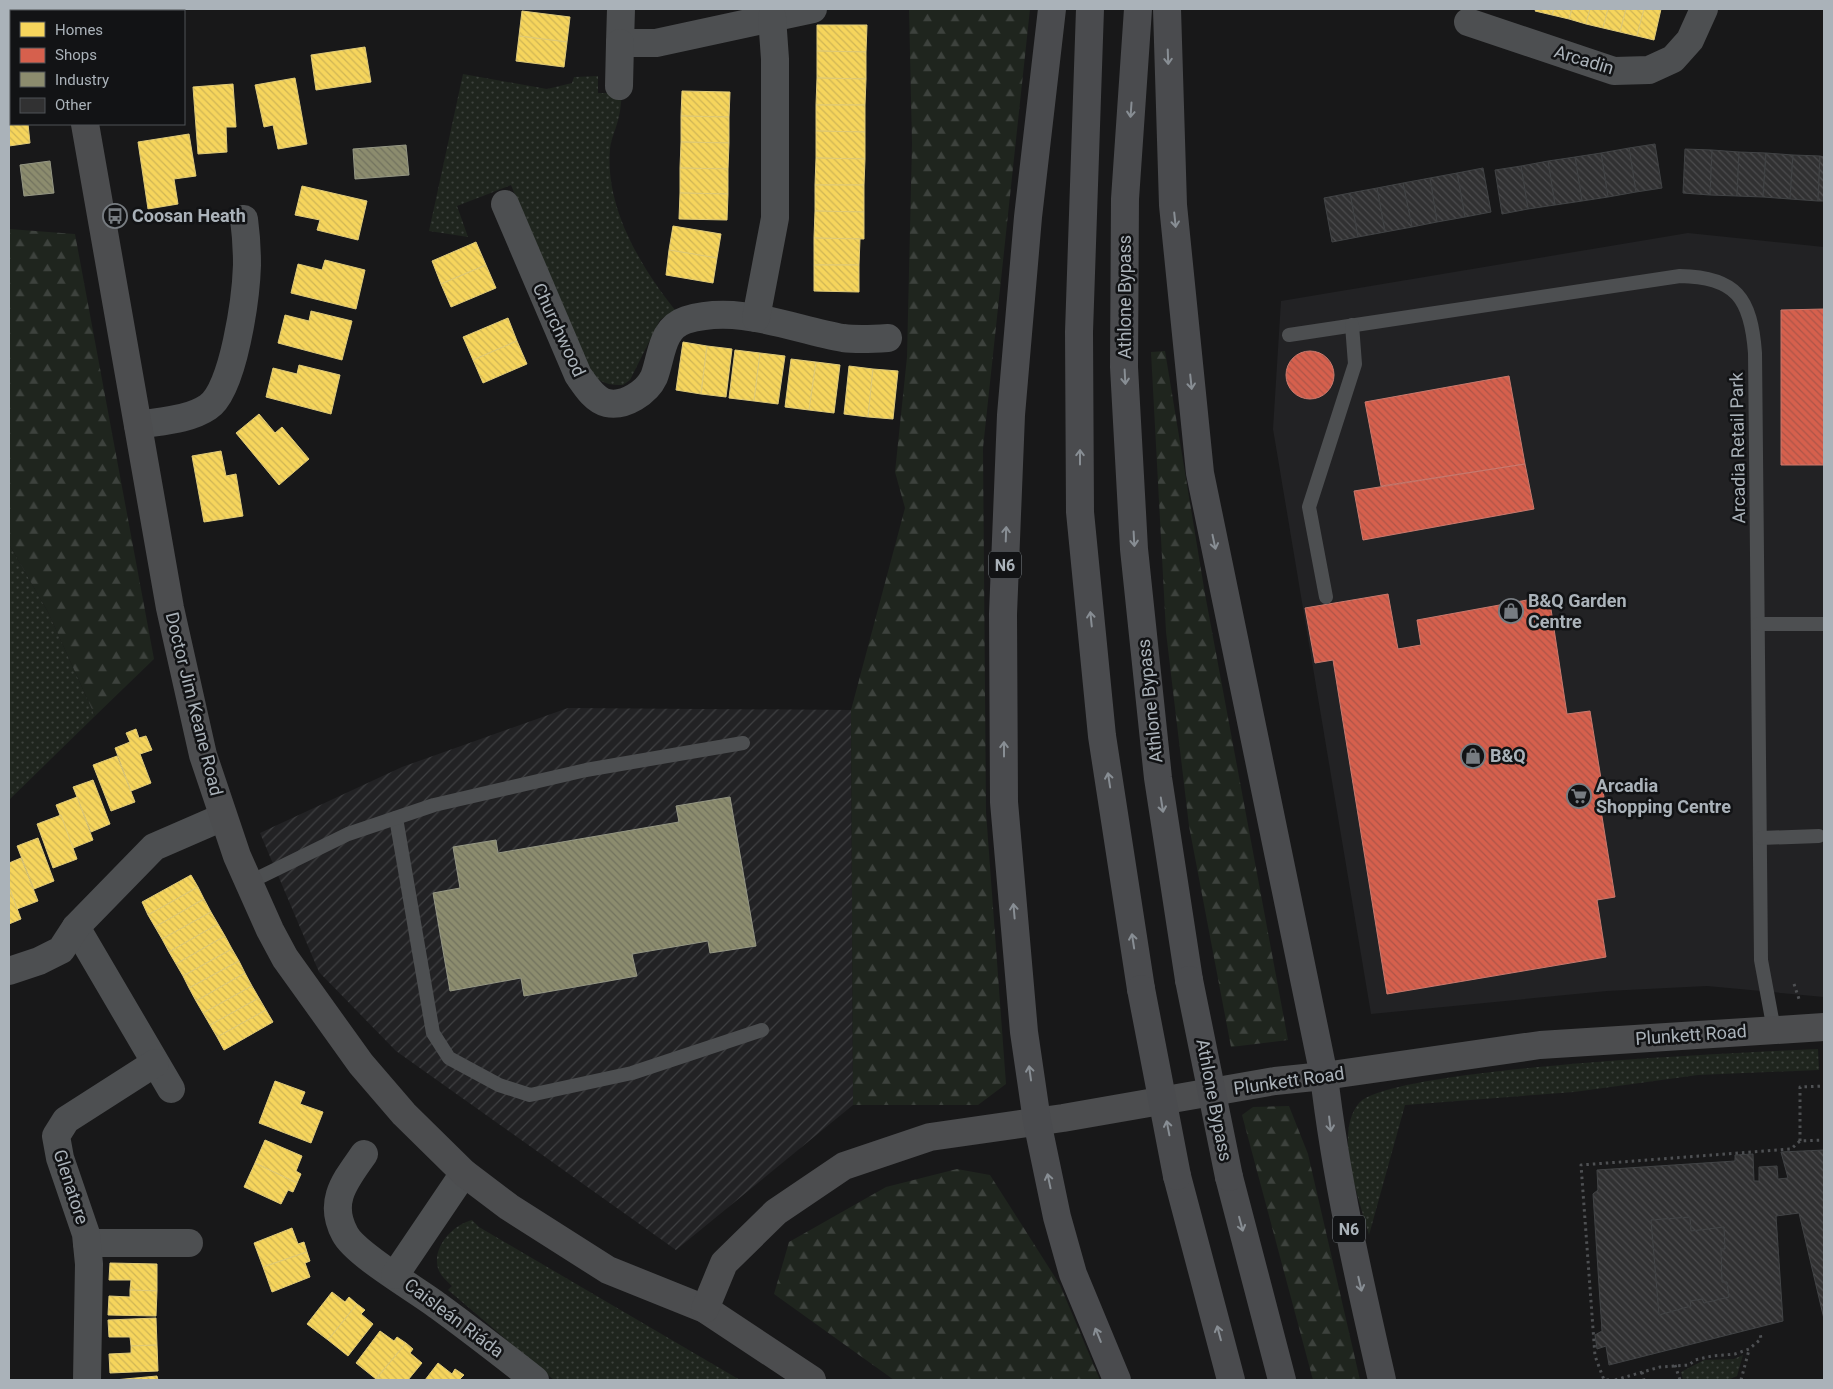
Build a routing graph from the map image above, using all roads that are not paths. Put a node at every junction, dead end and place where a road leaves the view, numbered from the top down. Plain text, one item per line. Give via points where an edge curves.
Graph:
1 (621, 9) edge
2 (813, 9) edge
3 (1052, 9) edge
4 (1090, 9) edge
5 (1138, 9) edge
6 (1167, 9) edge
7 (1704, 9) edge
8 (772, 17) junction
9 (1468, 22) dead end
10 (620, 43) junction
11 (619, 86) dead end
12 (84, 125) edge
13 (504, 204) dead end
14 (244, 219) dead end
15 (756, 318) junction
16 (1352, 325) junction
17 (1288, 335) dead end
18 (888, 338) dead end
19 (138, 425) junction
20 (1326, 597) dead end
21 (1758, 624) junction
22 (1824, 624) edge
23 (743, 743) dead end
24 (222, 818) junction
25 (396, 818) junction
26 (1819, 836) dead end
27 (1761, 838) junction
28 (248, 883) junction
29 (76, 927) junction
30 (9, 970) edge
31 (1824, 1027) edge
32 (762, 1030) dead end
33 (1774, 1030) junction
34 (155, 1063) junction
35 (1324, 1076) junction
36 (171, 1089) dead end
37 (1037, 1121) junction
38 (364, 1154) dead end
39 (464, 1173) junction
40 (87, 1243) junction
41 (189, 1243) dead end
42 (396, 1275) junction
43 (706, 1309) junction
44 (87, 1380) edge
45 (535, 1380) edge
46 (812, 1380) edge
47 (1117, 1380) edge
48 (1231, 1380) edge
49 (1282, 1380) edge
50 (1382, 1380) edge

1 - 10 street
2 - 8 street
37 -> 3 highway, N6 via 1024,1032 1004,802 1003,614 1011,414 1028,217
48 -> 4 highway, bridge via 1177,1176 1141,989 1102,736 1080,512 1079,332
5 -> 49 highway, Athlone Bypass, bridge via 1125,199 1124,367 1134,550 1158,778 1190,980 1229,1177
6 -> 35 highway, N6 via 1174,205 1200,472
7 - 9 street, Arcadin via 1690,40 1673,60 1649,70 1614,71
8 - 10 street via 656,42
8 - 15 street via 775,59 774,218
10 - 11 street
12 - 19 street, Doctor Jim Keane Road
13 - 15 street, Churchwood via 578,375 592,394 606,403 633,398 646,389 668,332 678,324 716,315
14 - 19 street via 247,266 243,299 231,366 218,398 210,406 185,417
15 - 18 street, Churchwood via 844,338
16 - 17 lane
16 - 20 lane via 1355,364 1309,507
16 - 21 lane, Arcadia Retail Park via 1680,276 1705,276 1723,282 1742,300 1754,337
19 - 24 street, Doctor Jim Keane Road via 180,658
21 - 22 lane
21 - 27 lane, Arcadia Retail Park
23 - 25 lane via 586,770 434,805
24 - 28 street, Doctor Jim Keane Road
24 - 29 street via 154,847
25 - 28 lane via 348,834
25 - 32 lane via 432,1033 449,1058 499,1085 530,1095 632,1073
26 - 27 lane
27 - 33 lane, Arcadia Retail Park via 1761,960
28 - 39 street, Doctor Jim Keane Road via 285,958 342,1039 404,1114
29 - 30 street via 61,950 39,962
29 - 34 street
31 - 33 street, Plunkett Road
33 - 35 street, Plunkett Road via 1540,1046
34 - 36 street
34 - 40 street, Glenatore via 66,1120 56,1136
35 - 37 street, Plunkett Road via 1275,1081
35 -> 50 highway, N6 via 1332,1141 1357,1274
37 - 43 street, Plunkett Road via 930,1137 844,1166 776,1212 724,1263
47 -> 37 highway, N6 via 1073,1274 1057,1217
38 - 42 street, Caisleán Riáda via 340,1189 341,1224 351,1243
39 - 42 street, Caisleán Riáda
39 - 43 street, Doctor Jim Keane Road via 509,1207 608,1270
40 - 41 street, Glenatore
40 - 44 street, Glenatore
42 - 45 street, Caisleán Riáda
43 - 46 street, Doctor Jim Keane Road

